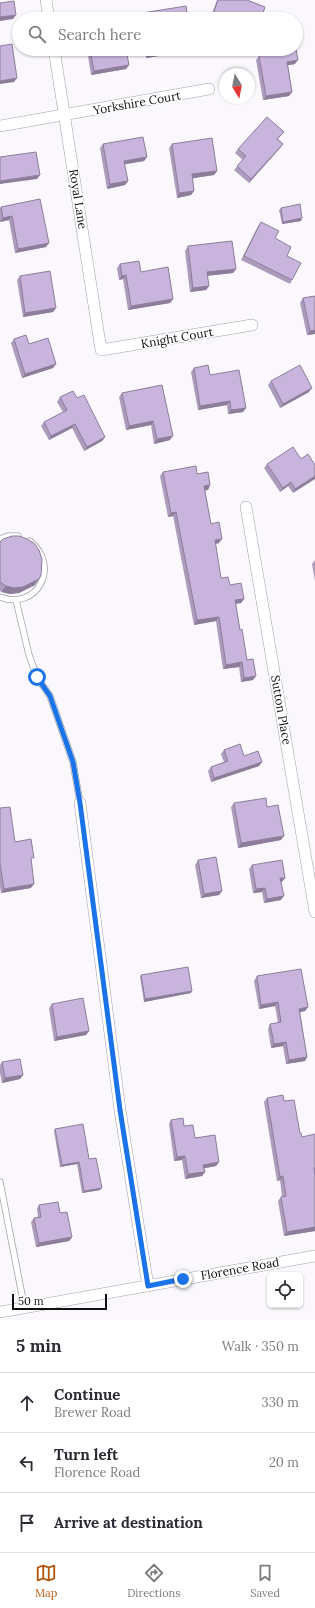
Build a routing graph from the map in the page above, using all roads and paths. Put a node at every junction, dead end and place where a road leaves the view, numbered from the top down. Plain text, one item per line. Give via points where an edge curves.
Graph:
1 (46, 0) edge
2 (48, 12) edge
3 (55, 56) edge
4 (209, 89) dead end
5 (64, 116) junction
6 (0, 126) edge
7 (252, 325) dead end
8 (101, 350) joint
9 (246, 507) dead end
10 (0, 539) edge
11 (0, 597) edge
12 (16, 600) junction
13 (80, 803) joint
14 (315, 912) edge
15 (0, 1182) edge
16 (315, 1256) edge
17 (148, 1286) junction
18 (20, 1308) junction
19 (0, 1312) edge

1 - 2 street
3 - 5 street, Royal Lane
4 - 5 street, Yorkshire Court
5 - 6 street, Yorkshire Court
5 - 8 street, Royal Lane
7 - 8 street, Knight Court
9 - 14 street, Sutton Place
10 - 12 lane via 19,536 29,540 43,556 44,576 40,586 32,594
11 - 12 lane
12 - 13 lane via 29,655 37,677 50,696 73,762
13 - 17 street via 120,1110
15 - 18 lane via 22,1295
16 - 17 street, Florence Road
17 - 18 street, Florence Road
18 - 19 street, Florence Road

